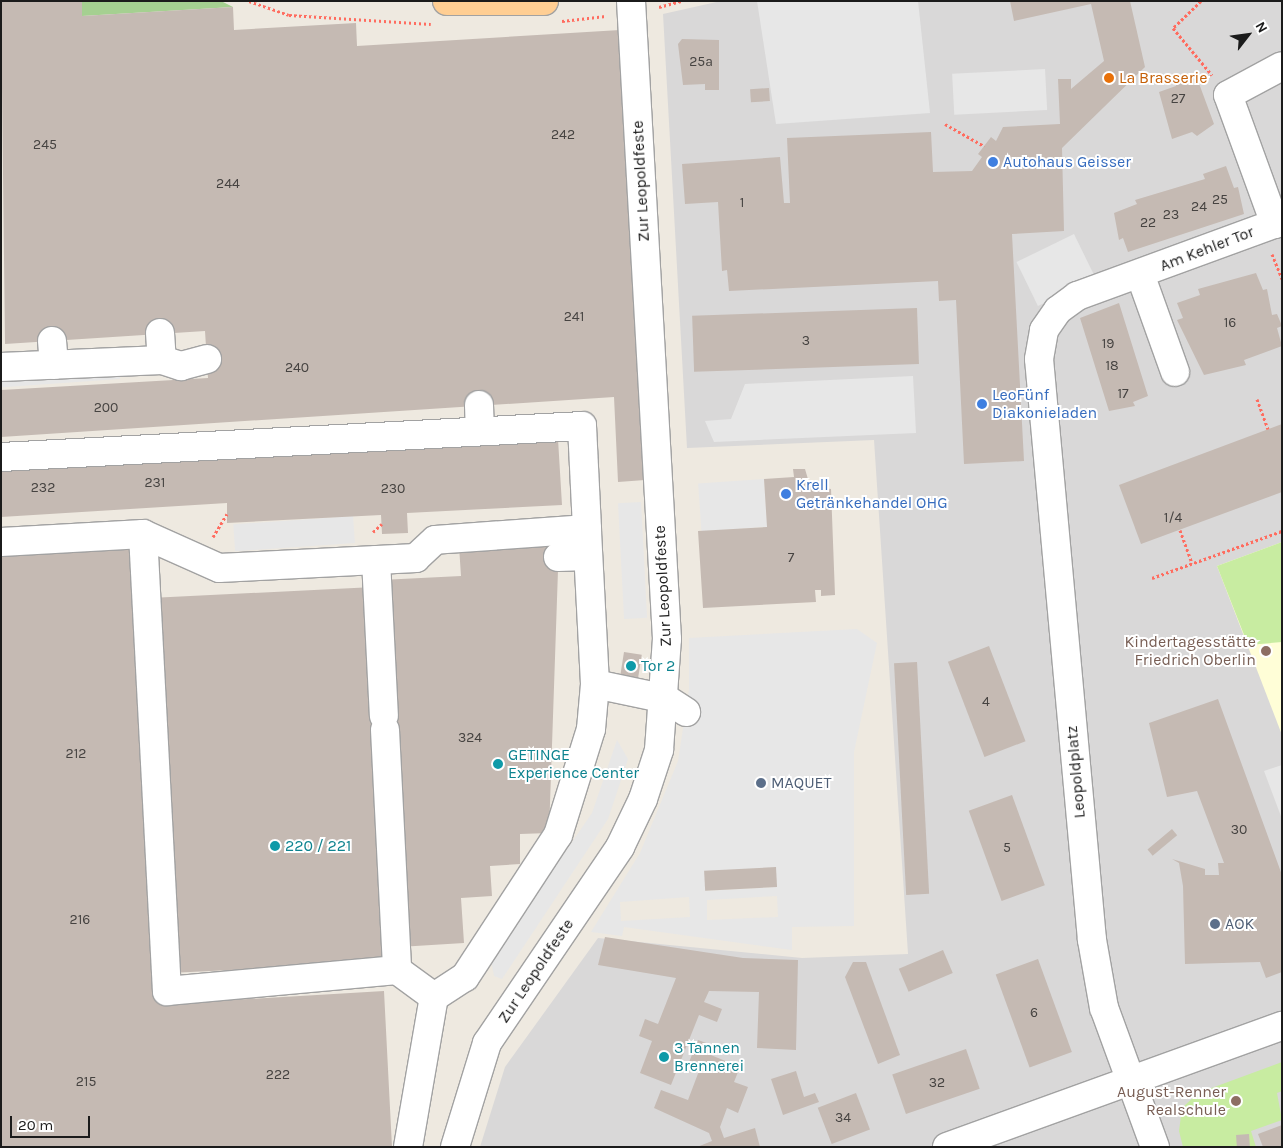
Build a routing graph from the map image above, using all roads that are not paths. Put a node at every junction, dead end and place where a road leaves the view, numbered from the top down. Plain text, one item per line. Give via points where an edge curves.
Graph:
1 (447, 1) edge
2 (544, 1) edge
3 (631, 1) edge
4 (1282, 66) edge
5 (1278, 222) edge
6 (1140, 274) junction
7 (207, 359) dead end
8 (1, 367) edge
9 (1175, 372) dead end
10 (1038, 389) joint
11 (1, 457) edge
12 (143, 534) junction
13 (1, 542) edge
14 (588, 542) junction
15 (558, 557) dead end
16 (376, 560) junction
17 (595, 684) junction
18 (676, 706) junction
19 (397, 970) junction
20 (434, 997) junction
21 (1282, 1026) edge
22 (1129, 1081) junction
23 (408, 1147) edge
24 (455, 1147) edge
25 (947, 1147) edge
26 (1155, 1147) edge

1 - 2 main road
3 - 18 street, Zur Leopoldfeste via 667,639
4 - 5 street, Am Kehler Tor via 1228,95
5 - 6 street, Am Kehler Tor
6 - 9 street, Am Kehler Tor
6 - 10 street, Am Kehler Tor via 1077,296 1058,310 1044,330
7 - 8 street via 181,366 161,347 53,353
10 - 22 street, Leopoldplatz via 1092,940 1104,1008
11 - 14 street via 480,418 582,426
12 - 13 street
12 - 16 street via 219,568
12 - 19 street via 167,991
14 - 15 street
14 - 16 street via 435,540 416,558
14 - 17 street
16 - 19 street
17 - 18 street
17 - 20 street via 591,729 558,835 465,978
18 - 24 street, Zur Leopoldfeste via 644,799 620,847 487,1042
19 - 20 street
20 - 23 street
21 - 22 street
22 - 25 street
22 - 26 street, Leopoldplatz

